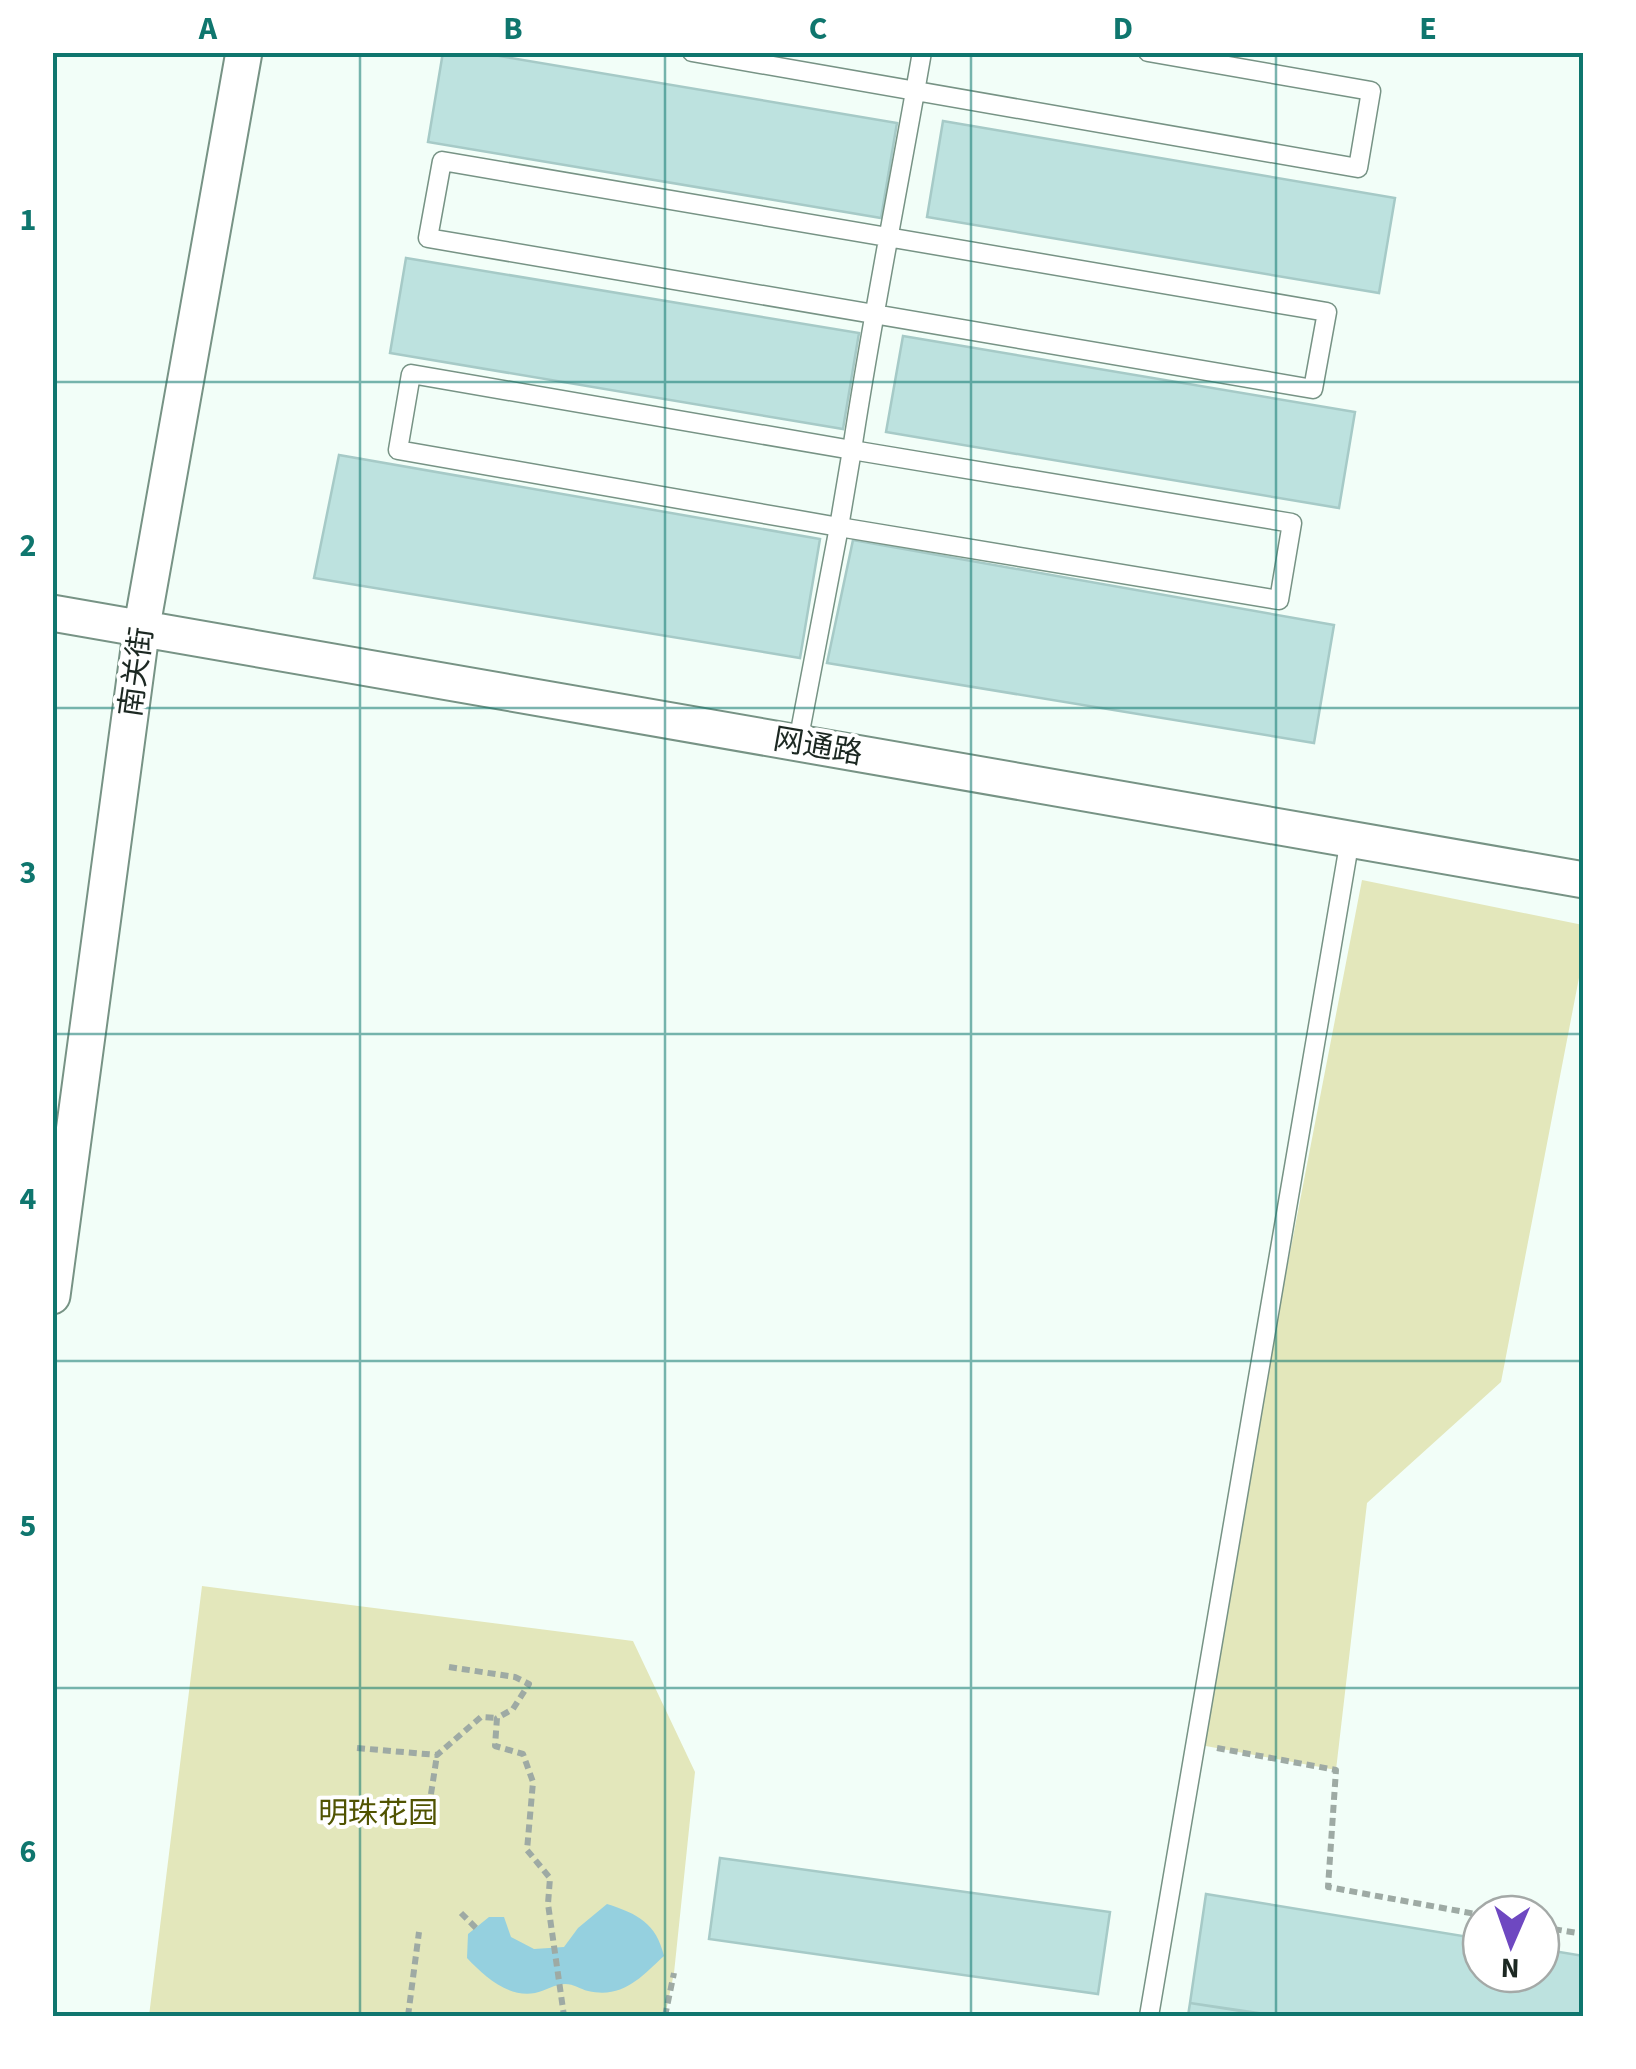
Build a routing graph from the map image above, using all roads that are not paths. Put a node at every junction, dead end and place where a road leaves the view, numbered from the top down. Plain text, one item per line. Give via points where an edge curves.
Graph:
1 (244, 52) edge
2 (692, 52) edge
3 (922, 52) edge
4 (1148, 52) edge
5 (915, 91) junction
6 (890, 236) junction
7 (872, 312) junction
8 (852, 450) junction
9 (839, 527) junction
10 (52, 613) edge
11 (142, 626) junction
12 (798, 742) junction
13 (1350, 839) junction
14 (1584, 880) edge
15 (52, 1296) edge
16 (1148, 2016) edge

1 - 11 street, 南关街
2 - 5 lane
3 - 5 lane
4 - 5 lane via 1371,91 1358,168
5 - 6 lane
6 - 7 lane
6 - 7 lane via 1327,312 1313,389
6 - 7 lane via 442,161 428,238
7 - 8 lane
8 - 9 lane
8 - 9 lane via 1292,524 1279,600
8 - 9 lane via 411,374 398,450
9 - 12 lane
10 - 11 street, 网通路
11 - 12 street, 网通路
11 - 15 street, 南关街
12 - 13 street, 网通路
13 - 14 street, 网通路
13 - 16 lane

